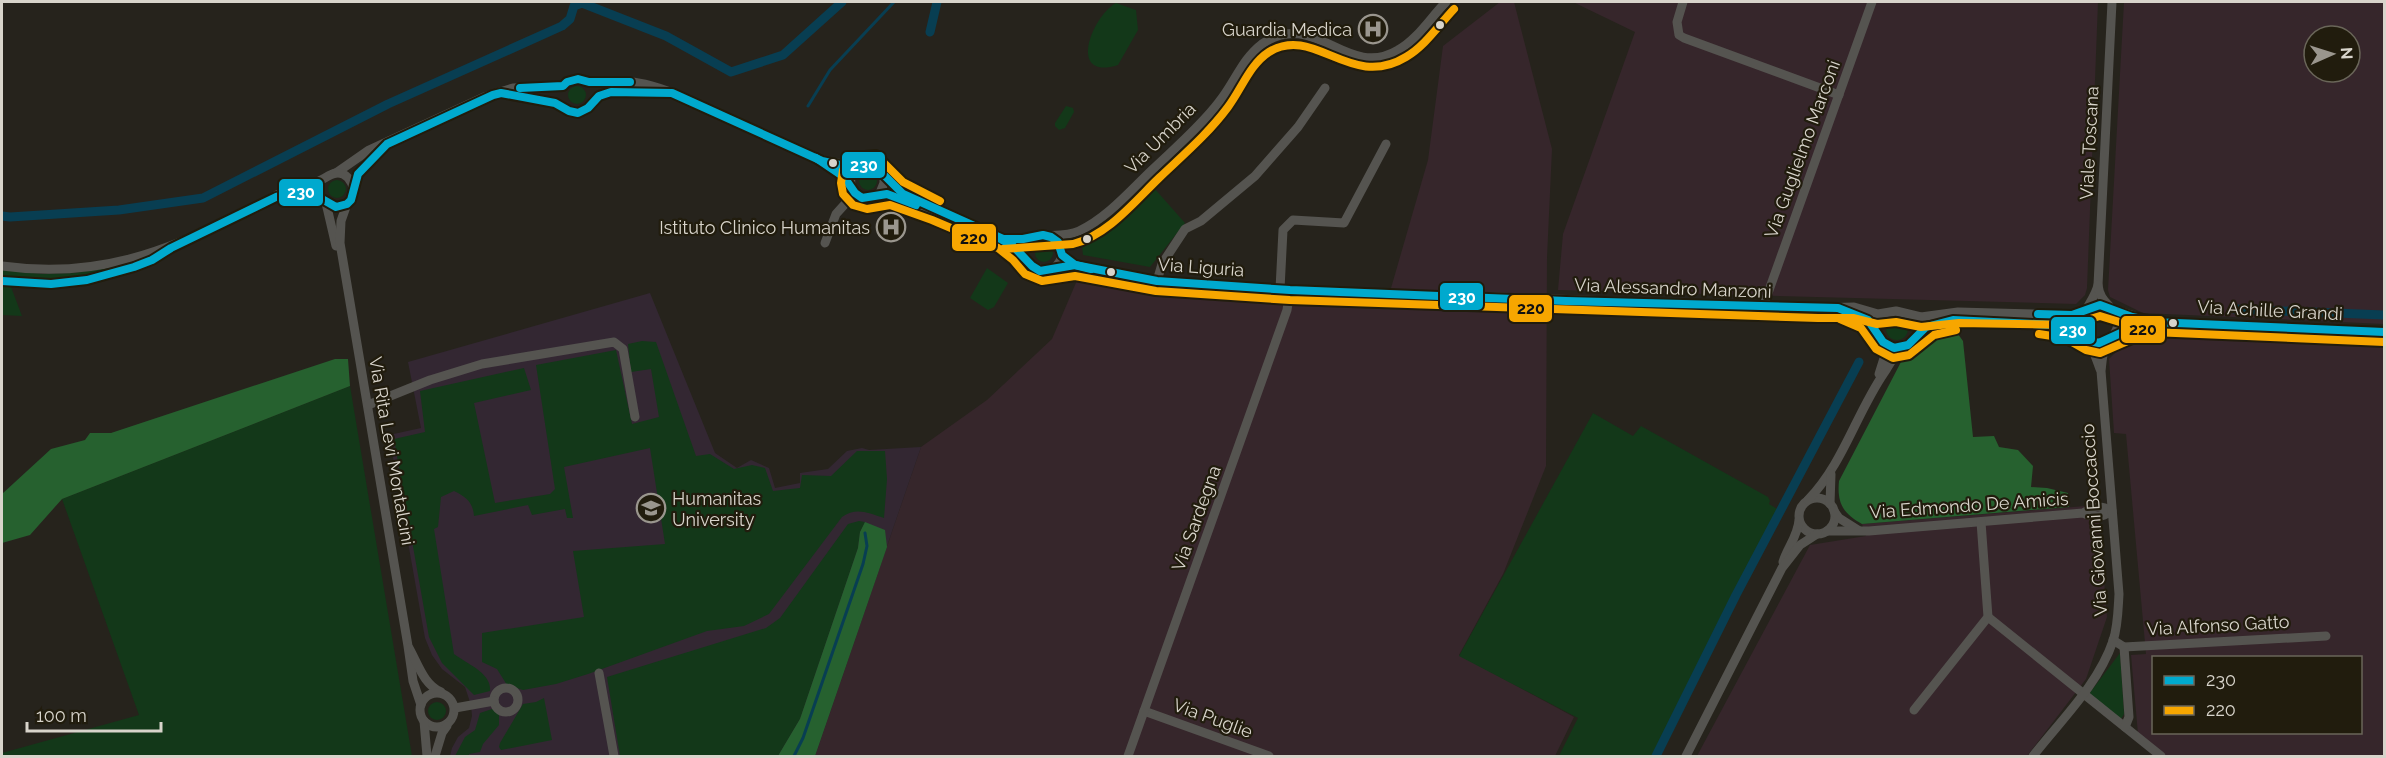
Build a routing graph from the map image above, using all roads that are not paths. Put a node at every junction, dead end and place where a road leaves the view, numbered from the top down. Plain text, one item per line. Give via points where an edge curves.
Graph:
1 (1446, 2) edge
2 (1683, 2) edge
3 (1872, 2) edge
4 (2112, 2) edge
5 (583, 81) junction
6 (563, 86) junction
7 (1325, 88) dead end
8 (501, 93) junction
9 (672, 93) junction
10 (1839, 95) junction
11 (591, 104) junction
12 (563, 106) junction
13 (387, 144) junction
14 (1386, 144) dead end
15 (822, 161) junction
16 (859, 166) junction
17 (336, 173) junction
18 (884, 176) junction
19 (326, 178) junction
20 (853, 189) junction
21 (354, 190) junction
22 (877, 195) junction
23 (276, 197) junction
24 (325, 200) junction
25 (347, 204) junction
26 (935, 210) junction
27 (1079, 231) junction
28 (1048, 236) junction
29 (1036, 237) junction
30 (1003, 239) junction
31 (825, 243) dead end
32 (171, 248) junction
33 (1062, 251) junction
34 (1028, 260) junction
35 (343, 262) junction
36 (1075, 265) junction
37 (2, 266) edge
38 (1052, 270) junction
39 (2, 281) edge
40 (1157, 281) junction
41 (2098, 285) junction
42 (1280, 289) junction
43 (1290, 290) junction
44 (1763, 307) junction
45 (1838, 308) junction
46 (2109, 308) junction
47 (2087, 310) junction
48 (1888, 313) junction
49 (1906, 313) junction
50 (2153, 322) junction
51 (2385, 332) edge
52 (2111, 338) junction
53 (1881, 339) junction
54 (1913, 339) junction
55 (2087, 339) junction
56 (1905, 346) junction
57 (2101, 371) junction
58 (1875, 385) junction
59 (368, 405) junction
60 (635, 417) dead end
61 (1831, 470) junction
62 (1809, 500) junction
63 (1831, 506) junction
64 (2112, 511) junction
65 (1799, 520) junction
66 (1981, 522) junction
67 (1858, 530) junction
68 (1827, 531) junction
69 (1816, 534) junction
70 (1782, 568) junction
71 (1988, 617) junction
72 (2326, 636) dead end
73 (2113, 640) junction
74 (408, 646) junction
75 (2124, 646) junction
76 (599, 673) dead end
77 (2083, 693) junction
78 (444, 694) junction
79 (494, 701) dead end
80 (421, 705) junction
81 (455, 708) junction
82 (1914, 710) dead end
83 (1144, 711) junction
84 (424, 721) junction
85 (449, 723) junction
86 (2125, 727) junction
87 (427, 756) edge
88 (435, 756) edge
89 (614, 756) edge
90 (1128, 756) edge
91 (1269, 756) edge
92 (1686, 756) edge
93 (2033, 756) edge
94 (2162, 756) edge

1 - 27 street, Via Umbria via 1401,49 1381,57 1348,54 1311,35 1275,37 1254,51 1220,102 1189,134 1123,197
2 - 10 street via 1677,29 1684,38
3 - 10 street, Via Guglielmo Marconi
4 - 41 street, Viale Toscana
5 - 6 street via 572,80
5 - 9 street via 632,82
5 - 11 street via 591,87
6 - 8 street via 513,88
6 - 12 street
7 - 40 street via 1298,127 1255,176 1201,221 1185,229 1162,264
8 - 12 street
8 - 13 street via 484,97
9 - 11 street via 611,92
9 - 15 street
10 - 44 street, Via Guglielmo Marconi
11 - 12 street via 578,113
13 - 17 street via 355,158
13 - 21 street via 361,169
14 - 42 street via 1344,223 1293,220 1287,224 1283,230
15 - 16 street
15 - 20 street
16 - 18 street via 874,165
16 - 20 street via 852,174
17 - 19 street
17 - 21 street via 350,180
18 - 22 street via 884,186
18 - 26 street via 897,190
19 - 23 street via 296,186
19 - 24 street via 321,188
20 - 22 street via 866,198
20 - 31 street via 836,214
21 - 25 street
22 - 26 street via 887,194
23 - 24 street via 306,192
23 - 32 street
24 - 25 street via 336,207
24 - 35 street, Via Rita Levi Montalcini
25 - 35 street, Via Rita Levi Montalcini via 339,237
26 - 30 street
27 - 28 street, Via Umbria
27 - 33 street
28 - 29 street
28 - 33 street via 1058,242
29 - 30 street
29 - 34 street via 1028,248
30 - 34 street
32 - 37 street via 106,266 71,270
32 - 39 street via 143,264 87,280 51,284
33 - 36 street, Via Liguria
33 - 38 street via 1058,266
34 - 38 street via 1036,270
35 - 59 street, Via Rita Levi Montalcini
36 - 38 street, Via Liguria
36 - 40 street, Via Liguria
40 - 42 street, Via Liguria
41 - 46 street, Viale Toscana
41 - 47 street, Viale Toscana
42 - 43 street, Via Liguria
43 - 44 street, Via Alessandro Manzoni
43 - 83 street, Via Sardegna via 1285,317
44 - 45 street, Via Alessandro Manzoni
45 - 48 street, Via Alessandro Manzoni
45 - 53 street, Via Alessandro Manzoni via 1868,320
46 - 47 street via 2098,305
46 - 50 street, Via Achille Grandi
46 - 52 street via 2118,321
47 - 49 street, Via Alessandro Manzoni via 2069,315 1958,312 1921,317
47 - 55 street via 2080,326
48 - 49 street, Via Alessandro Manzoni
48 - 53 street via 1879,323
49 - 54 street via 1915,325
50 - 51 street, Via Achille Grandi
50 - 52 street, Via Achille Grandi
52 - 55 street via 2100,343
52 - 57 street
53 - 56 street via 1891,348
53 - 58 street via 1885,355
54 - 55 street via 1926,327 1953,320 2055,325
54 - 56 street
55 - 57 street
56 - 58 street
57 - 64 street, Via Giovanni Boccaccio
58 - 61 street
59 - 60 street via 482,364 614,342 623,349
59 - 74 street, Via Rita Levi Montalcini
61 - 62 street
61 - 63 street
62 - 63 street via 1820,499
62 - 65 street via 1800,509
63 - 67 street, Via Edmondo De Amicis via 1839,518
63 - 68 street via 1834,521
64 - 66 street, Via Edmondo De Amicis via 2093,517 2083,513
64 - 73 street, Via Giovanni Boccaccio via 2119,594
65 - 69 street via 1805,531
65 - 70 street
66 - 67 street, Via Edmondo De Amicis
66 - 71 street
67 - 68 street, Via Edmondo De Amicis
68 - 69 street
69 - 70 street via 1800,544
70 - 92 street
71 - 77 street
71 - 82 street
72 - 75 street, Via Alfonso Gatto
73 - 75 street, Via Alfonso Gatto
73 - 77 street, Via Giovanni Boccaccio
74 - 78 street, Via Rita Levi Montalcini via 427,680
74 - 80 street, Via Rita Levi Montalcini
75 - 86 street via 2129,717
76 - 89 street
77 - 86 street
77 - 93 street, Via Giovanni Boccaccio
78 - 80 street via 433,693
78 - 81 street, Via Rita Levi Montalcini
79 - 81 street
80 - 84 street, Via Rita Levi Montalcini
81 - 85 street
83 - 90 street, Via Sardegna
83 - 91 street, Via Puglie
84 - 85 street via 433,727
84 - 87 street, Via Rita Levi Montalcini
85 - 88 street
86 - 94 street

